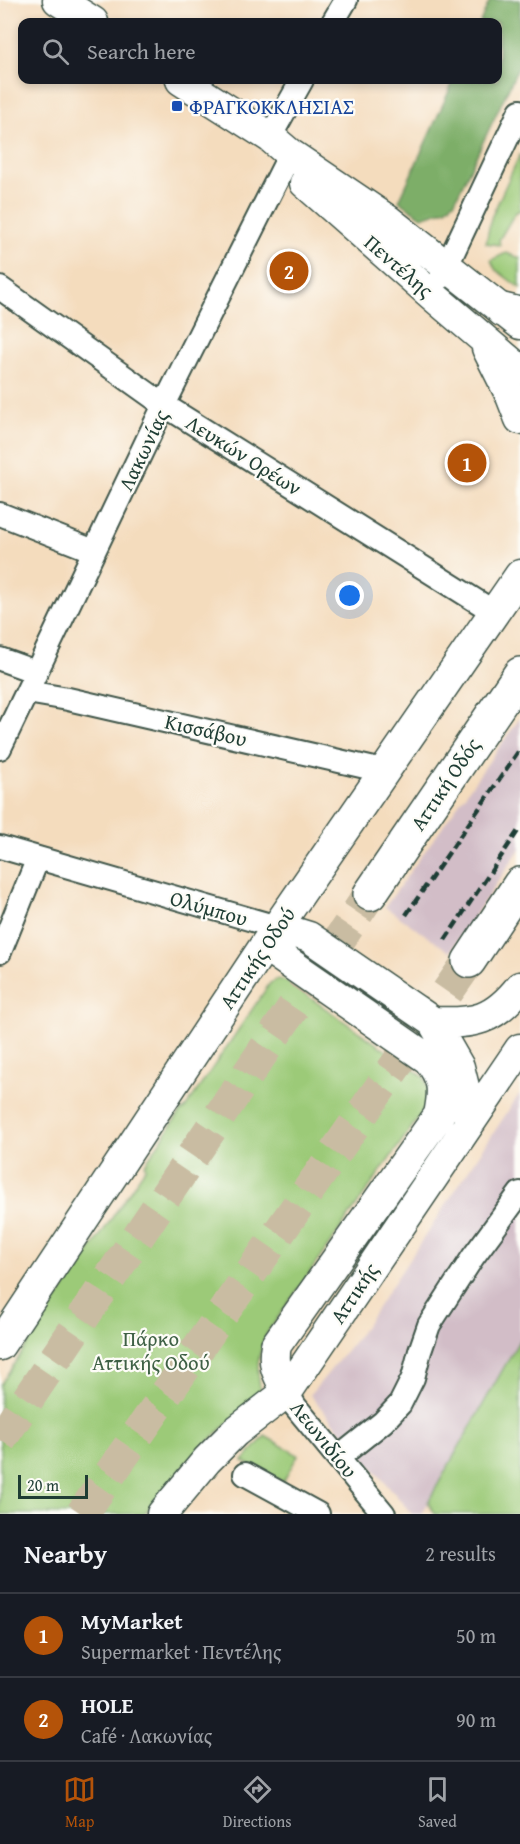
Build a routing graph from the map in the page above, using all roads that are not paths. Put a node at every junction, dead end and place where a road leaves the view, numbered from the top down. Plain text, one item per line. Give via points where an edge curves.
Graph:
1 (58, 0) edge
2 (346, 0) edge
3 (87, 18) edge
4 (335, 18) edge
5 (186, 84) edge
6 (301, 84) edge
7 (520, 111) edge
8 (280, 146) junction
9 (446, 266) junction
10 (0, 290) edge
11 (433, 296) junction
12 (514, 316) edge
13 (480, 335) junction
14 (520, 370) edge
15 (164, 405) junction
16 (520, 419) edge
17 (0, 514) edge
18 (94, 551) junction
19 (520, 575) edge
20 (494, 612) junction
21 (0, 659) edge
22 (520, 674) edge
23 (32, 682) junction
24 (0, 748) edge
25 (383, 771) junction
26 (0, 847) edge
27 (38, 858) junction
28 (520, 884) edge
29 (370, 894) tunnel mouth
30 (271, 937) junction
31 (0, 952) edge
32 (469, 961) tunnel mouth
33 (520, 987) edge
34 (433, 1022) junction
35 (520, 1049) edge
36 (469, 1123) junction
37 (520, 1193) edge
38 (0, 1345) edge
39 (287, 1392) junction
40 (338, 1458) junction
41 (245, 1474) dead end
42 (162, 1514) edge
43 (318, 1514) edge
44 (384, 1514) edge

1 - 3 main road
2 - 4 street
5 - 8 main road, Πεντέλης
6 - 8 street, Λακωνίας
7 - 9 street
8 - 9 main road, Πεντέλης via 389,221
8 - 11 main road, Πεντέλης via 301,179
8 - 15 street, Λακωνίας
9 - 11 street
9 - 12 main road, Πεντέλης
10 - 15 street, Λευκών Ορέων
11 - 13 main road, Πεντέλης
13 - 14 main road, Πεντέλης
13 - 16 main road
15 - 18 street, Λακωνίας
15 - 20 street, Λευκών Ορέων
17 - 18 street
18 - 23 street, Λακωνίας
19 - 20 main road, Αττικής Οδού
20 - 25 main road, Αττικής Οδού
21 - 23 street, Κισσάβου
22 - 29 highway, Αττική Οδός
23 - 24 street, Λακωνίας
23 - 25 street, Κισσάβου via 79,702
25 - 30 main road, Αττικής Οδού
26 - 27 street, Ολύμπου
27 - 30 street, Ολύμπου
27 - 31 street
28 - 32 highway
30 - 34 main road, Ολύμπου via 309,937
30 - 38 main road, Αττικής Οδού
30 - 39 main road via 428,1059 443,1085 439,1115 276,1345 275,1368
33 - 34 main road via 512,997 473,1022
34 - 36 main road via 459,1067
35 - 36 main road, Αττικής
36 - 39 main road, Αττικής
37 - 40 street via 429,1325 413,1378 400,1404
39 - 40 street, Λεωνιδίου
39 - 42 main road, Αττικής via 235,1432
40 - 44 street, Λεωνιδίου
41 - 43 street

